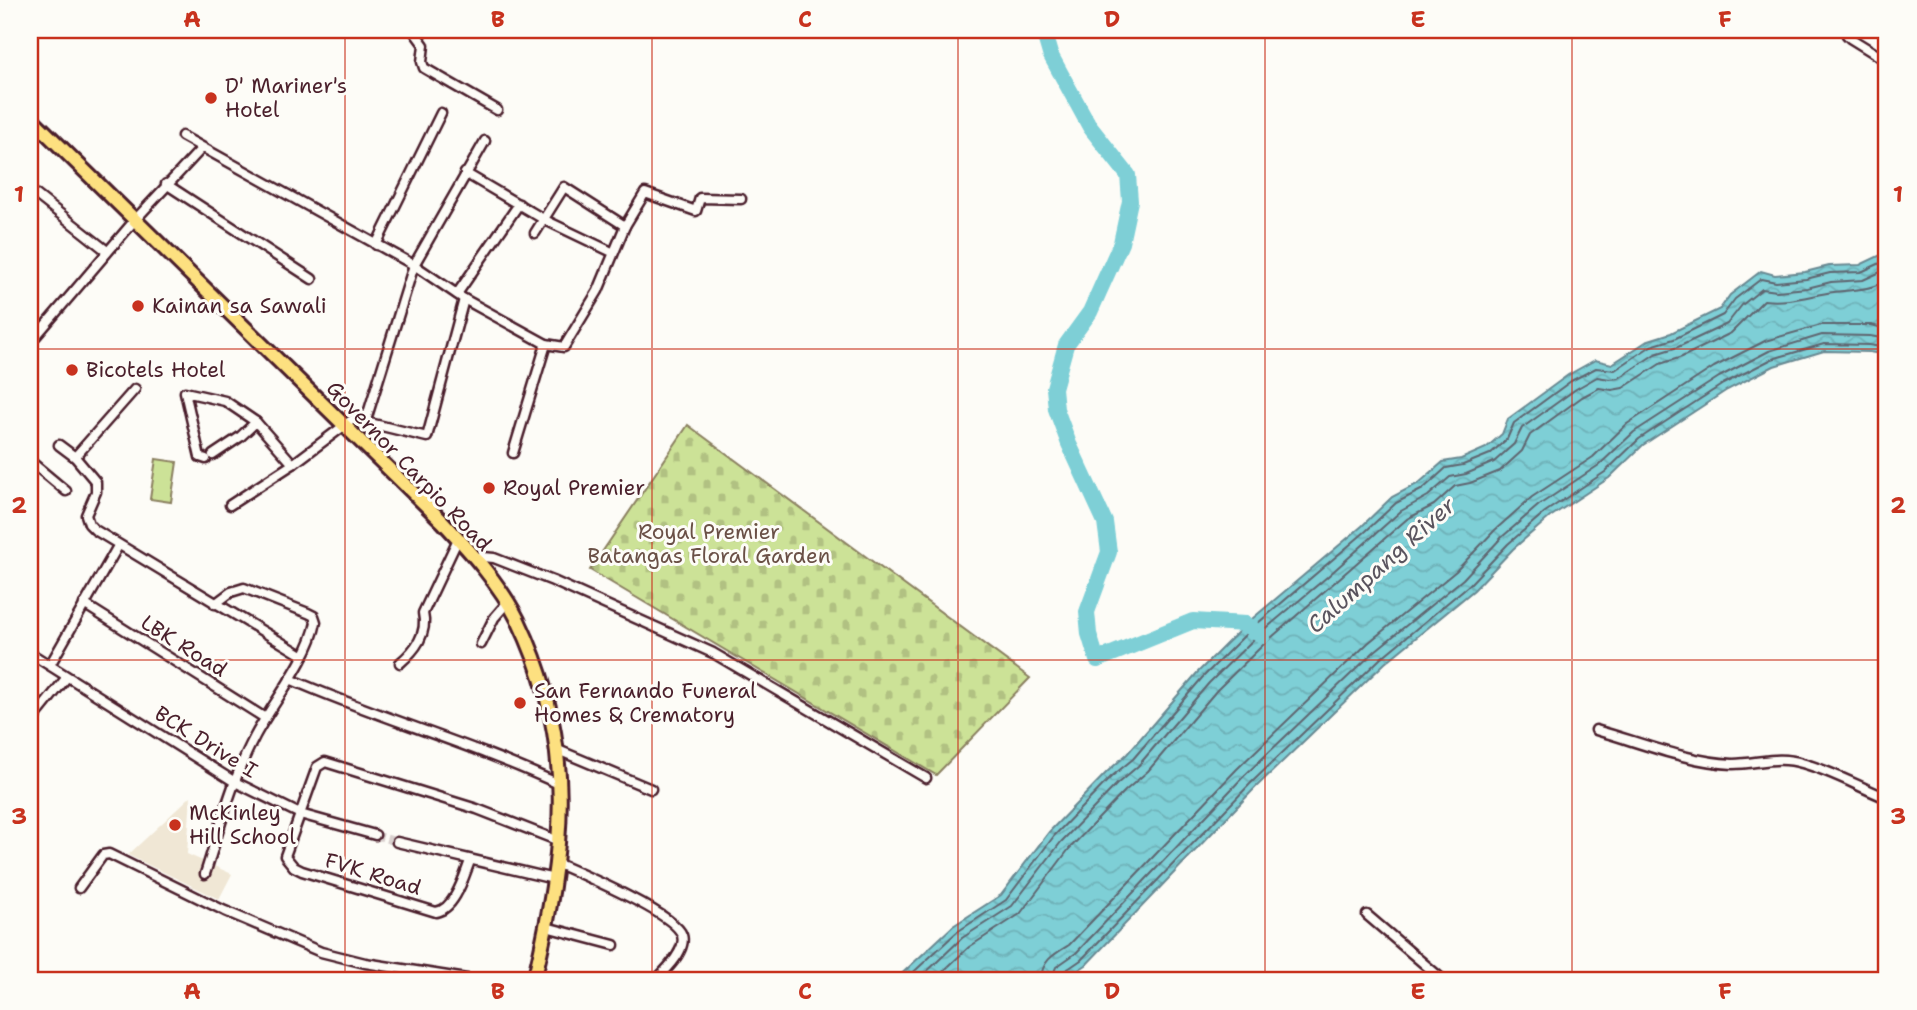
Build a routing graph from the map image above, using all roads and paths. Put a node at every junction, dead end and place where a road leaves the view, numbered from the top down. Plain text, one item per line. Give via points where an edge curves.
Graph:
1 (413, 30) edge
2 (1849, 30) edge
3 (1887, 61) edge
4 (497, 110) dead end
5 (441, 113) dead end
6 (30, 117) edge
7 (181, 136) dead end
8 (485, 141) dead end
9 (202, 148) junction
10 (465, 173) junction
11 (166, 184) junction
12 (30, 190) edge
13 (741, 199) dead end
14 (519, 204) junction
15 (545, 220) junction
16 (134, 221) junction
17 (625, 226) junction
18 (535, 233) dead end
19 (376, 244) junction
20 (107, 251) junction
21 (612, 252) junction
22 (414, 265) junction
23 (312, 279) dead end
24 (460, 297) junction
25 (30, 343) edge
26 (547, 344) junction
27 (135, 389) dead end
28 (366, 420) junction
29 (256, 422) junction
30 (343, 424) junction
31 (59, 445) dead end
32 (513, 453) dead end
33 (75, 457) junction
34 (30, 461) edge
35 (293, 464) junction
36 (66, 491) dead end
37 (230, 505) dead end
38 (458, 539) junction
39 (118, 546) junction
40 (472, 556) junction
41 (507, 603) junction
42 (84, 604) junction
43 (215, 604) junction
44 (481, 644) dead end
45 (30, 653) edge
46 (302, 655) junction
47 (400, 663) dead end
48 (50, 665) junction
49 (67, 677) junction
50 (290, 679) junction
51 (265, 718) junction
52 (30, 723) edge
53 (1596, 730) dead end
54 (558, 750) junction
55 (926, 778) dead end
56 (235, 782) junction
57 (561, 785) junction
58 (651, 789) dead end
59 (1887, 799) edge
60 (300, 814) junction
61 (375, 835) tunnel mouth
62 (559, 841) junction
63 (397, 842) tunnel mouth
64 (470, 860) junction
65 (556, 863) junction
66 (205, 874) dead end
67 (554, 879) junction
68 (79, 888) dead end
69 (1367, 915) dead end
70 (545, 927) junction
71 (614, 945) dead end
72 (538, 979) edge
73 (473, 980) edge
74 (656, 980) edge
75 (1443, 980) edge

1 - 4 street via 424,45 424,68
2 - 3 street via 1850,38
5 - 19 street
6 - 16 main road, Governor Carpio Road
7 - 9 street
8 - 10 street
9 - 11 street
9 - 19 street
10 - 14 street
10 - 22 street
11 - 16 street
11 - 23 street
12 - 20 street
13 - 17 street via 700,198 696,211 645,194
14 - 15 street
14 - 24 street
15 - 17 street via 564,187
15 - 18 street
15 - 21 street
16 - 20 street
16 - 30 main road, Governor Carpio Road
17 - 21 street
19 - 22 street
20 - 25 street
21 - 26 street via 598,291 564,347
22 - 24 street
22 - 28 street
24 - 26 street
24 - 28 street via 427,437
26 - 32 street
27 - 33 street
28 - 30 street
29 - 29 street via 225,401 185,392 200,457 209,457
29 - 35 street
30 - 35 street
30 - 38 main road, Governor Carpio Road
31 - 33 street
33 - 39 street via 96,482 86,515 89,524
34 - 36 street
35 - 37 street
38 - 40 main road, Governor Carpio Road
38 - 47 street via 423,613 425,623 416,649
39 - 42 street
39 - 43 street
40 - 41 main road, Governor Carpio Road
40 - 55 street via 494,558 553,581 713,653
41 - 44 street
41 - 54 main road, Governor Carpio Road via 536,664
42 - 48 street
42 - 51 street, LBK Road
43 - 46 street
43 - 46 street via 244,588 308,612 316,622
45 - 48 street, BCK Drive I
46 - 50 street
48 - 49 street, BCK Drive I
49 - 52 street
49 - 56 street, BCK Drive I
50 - 51 street
50 - 57 street
51 - 56 street
53 - 59 street via 1702,759 1735,764 1768,759 1802,762
54 - 57 main road, Governor Carpio Road
54 - 58 street
56 - 60 street, BCK Drive I
56 - 66 street
57 - 62 main road, Governor Carpio Road
60 - 61 street, BCK Drive I
60 - 62 street via 317,767 330,762 477,809
60 - 64 street, FVK Road via 285,856 294,867 436,912 450,903
62 - 65 main road, Governor Carpio Road
63 - 64 street
64 - 67 street
65 - 67 main road, Governor Carpio Road
65 - 74 street via 640,903 679,928 683,944
67 - 70 main road, Governor Carpio Road
68 - 73 street via 103,855 109,854 321,952
69 - 75 street
70 - 71 street
70 - 72 main road, Governor Carpio Road

